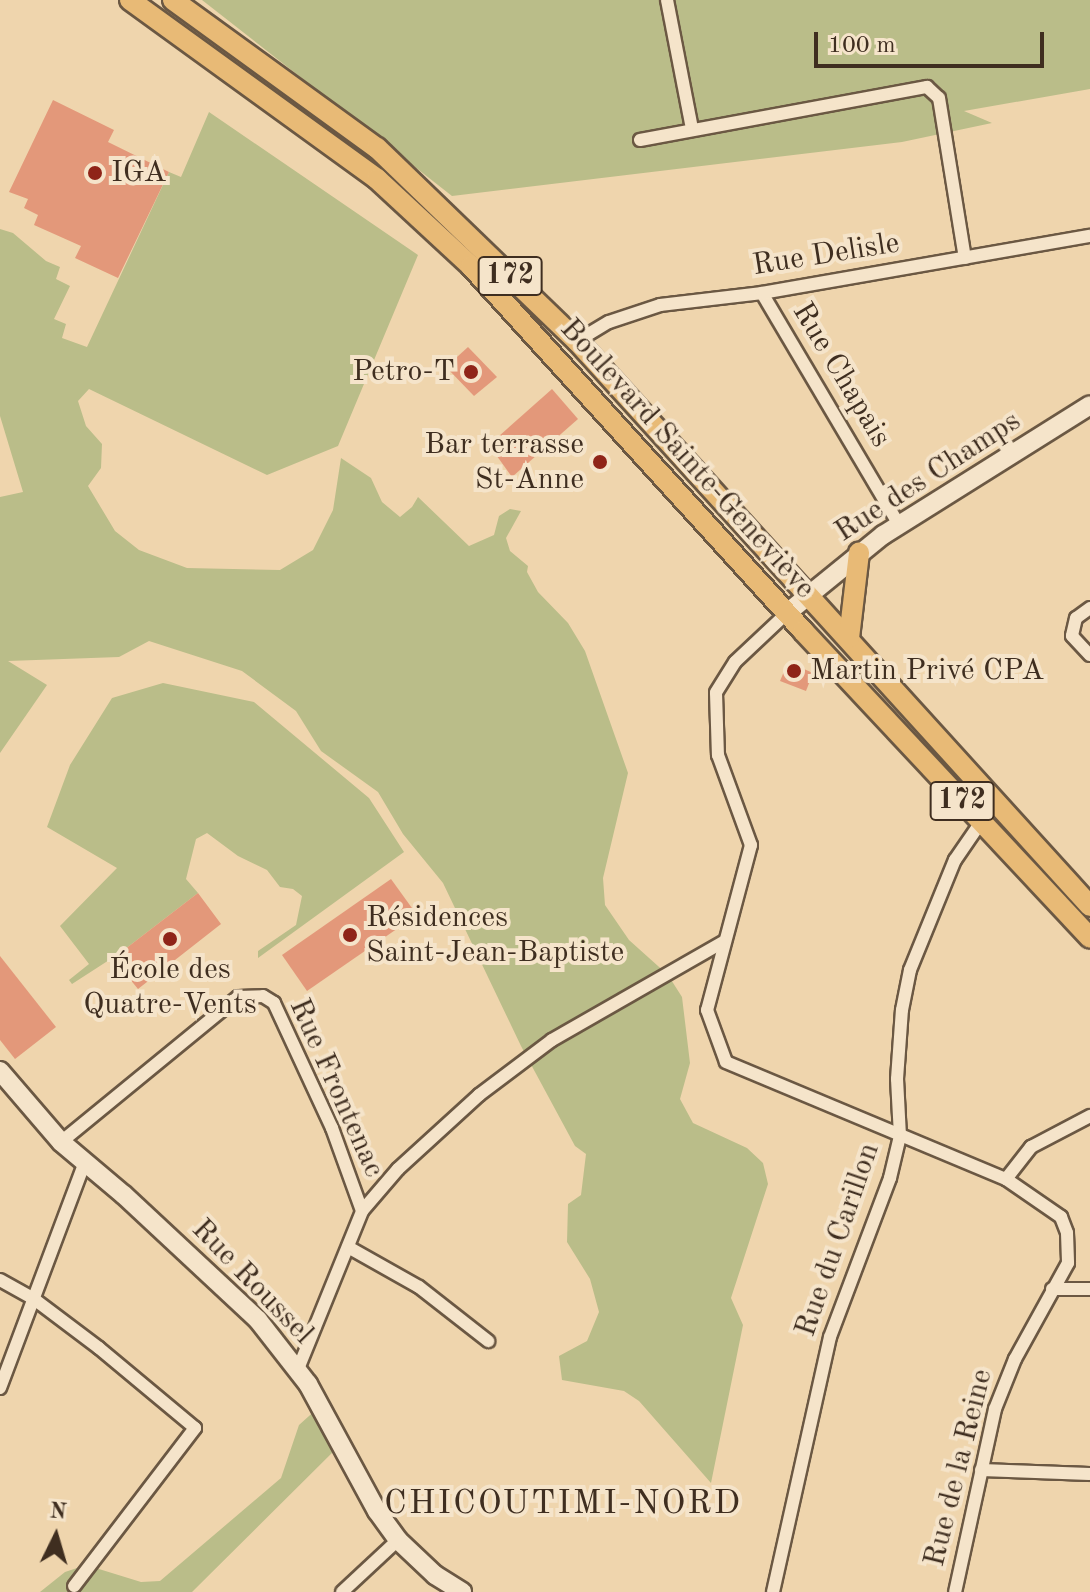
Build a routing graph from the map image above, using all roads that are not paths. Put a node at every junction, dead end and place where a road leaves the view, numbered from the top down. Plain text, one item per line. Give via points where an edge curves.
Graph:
1 (130, 0) edge
2 (173, 0) edge
3 (667, 0) edge
4 (692, 129) junction
5 (640, 140) dead end
6 (1090, 236) edge
7 (965, 258) junction
8 (762, 293) junction
9 (577, 341) junction
10 (1090, 405) edge
11 (899, 525) junction
12 (859, 553) junction
13 (808, 594) junction
14 (1090, 608) edge
15 (787, 613) junction
16 (849, 638) junction
17 (1090, 655) edge
18 (981, 822) junction
19 (1090, 906) edge
20 (1090, 938) edge
21 (723, 942) junction
22 (0, 1071) edge
23 (1090, 1116) edge
24 (900, 1136) junction
25 (61, 1142) junction
26 (85, 1162) junction
27 (1006, 1179) junction
28 (362, 1211) junction
29 (348, 1247) junction
30 (0, 1280) edge
31 (1052, 1289) junction
32 (1090, 1289) edge
33 (34, 1299) junction
34 (488, 1341) dead end
35 (298, 1369) junction
36 (0, 1388) edge
37 (981, 1470) junction
38 (1090, 1474) edge
39 (398, 1540) junction
40 (74, 1586) dead end
41 (342, 1592) edge
42 (462, 1592) edge
43 (773, 1592) edge
44 (955, 1592) edge

1 - 15 main road, Boulevard Sainte-Geneviève / 172 via 377,179 471,266
2 - 9 main road, Boulevard Sainte-Geneviève / 172 via 377,148
3 - 4 street
4 - 5 street
4 - 7 street via 927,87 939,98
6 - 7 street, Rue Delisle
7 - 8 street, Rue Delisle
8 - 9 street, Rue Delisle via 639,310
8 - 11 street, Rue Chapais
9 - 13 main road, Boulevard Sainte-Geneviève / 172
10 - 11 street, Rue des Champs
11 - 12 street, Rue des Champs
12 - 13 street, Rue des Champs
12 - 16 main road
13 - 15 street, Rue des Champs
13 - 16 main road, Boulevard Sainte-Geneviève / 172
14 - 17 street via 1076,618 1072,636
15 - 18 main road, Boulevard Sainte-Geneviève / 172
15 - 21 street, Rue des Champs via 735,662 716,693 718,755 751,845
16 - 19 main road, Boulevard Sainte-Geneviève / 172
18 - 20 main road, Boulevard Sainte-Geneviève / 172
18 - 24 street, Rue du Carillon via 955,860 910,970 897,1079
21 - 24 street, Rue des Champs via 707,1010 726,1062
21 - 28 street via 572,1028 479,1095 398,1169
22 - 25 street, Rue Roussel
23 - 27 street via 1031,1147
24 - 27 street, Rue de la Reine
24 - 43 street, Rue du Carillon via 890,1178 830,1337
25 - 26 street, Rue Roussel
25 - 28 street, Rue Frontenac via 238,997 255,994 274,1003 332,1128
26 - 33 street
26 - 35 street, Rue Roussel via 258,1320
27 - 31 street, Rue de la Reine via 1061,1217 1068,1263
28 - 29 street
29 - 34 street via 419,1287
29 - 35 street
30 - 33 street
31 - 32 street
31 - 37 street, Rue de la Reine via 995,1409
33 - 36 street
33 - 40 street via 195,1428
35 - 39 street, Rue Roussel
37 - 38 street
37 - 44 street, Rue de la Reine
39 - 41 street
39 - 42 street, Rue Roussel

